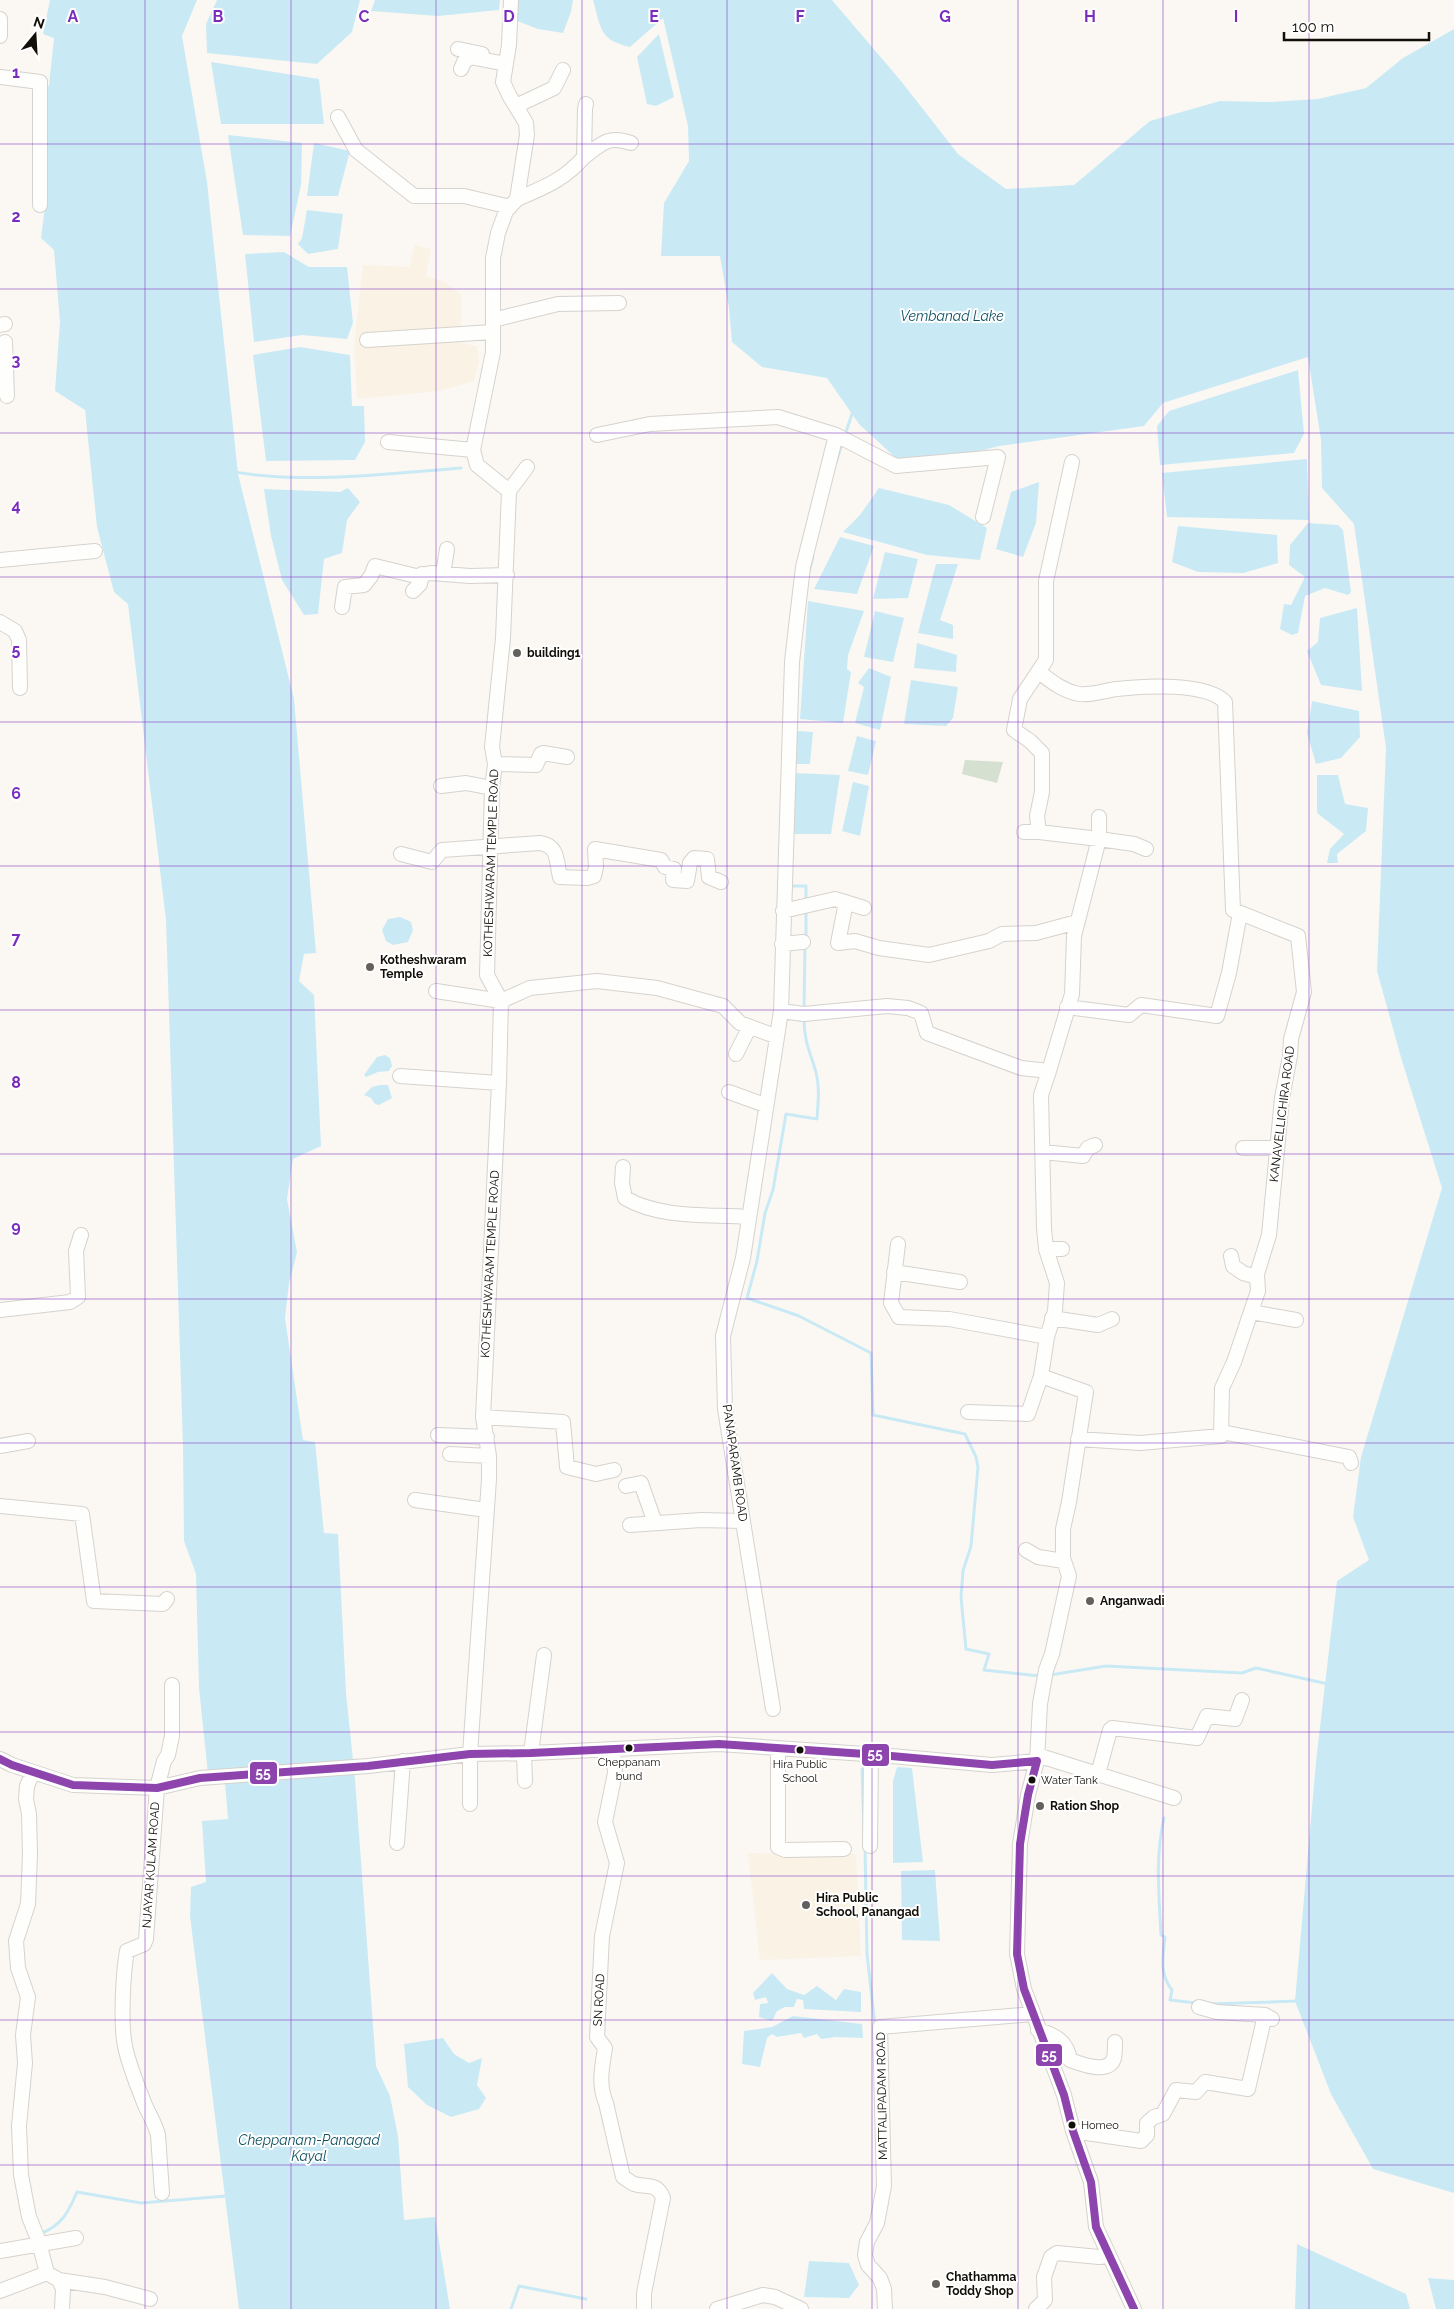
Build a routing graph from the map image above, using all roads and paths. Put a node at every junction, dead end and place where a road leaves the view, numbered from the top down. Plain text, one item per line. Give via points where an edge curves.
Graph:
1 (510, 0) edge
2 (0, 19) edge
3 (0, 36) edge
4 (458, 49) dead end
5 (506, 62) junction
6 (461, 68) dead end
7 (563, 70) dead end
8 (0, 77) edge
9 (586, 104) dead end
10 (516, 106) junction
11 (338, 117) dead end
12 (632, 143) dead end
13 (584, 157) junction
14 (514, 203) junction
15 (40, 206) dead end
16 (619, 303) dead end
17 (493, 326) junction
18 (367, 340) dead end
19 (5, 342) dead end
20 (8, 396) edge
21 (597, 436) dead end
22 (836, 436) junction
23 (388, 442) dead end
24 (473, 450) junction
25 (1072, 462) dead end
26 (527, 467) dead end
27 (509, 490) junction
28 (983, 517) dead end
29 (447, 549) dead end
30 (95, 551) dead end
31 (0, 560) edge
32 (422, 574) junction
33 (442, 574) junction
34 (507, 575) junction
35 (413, 591) dead end
36 (342, 607) dead end
37 (0, 622) edge
38 (1039, 672) junction
39 (20, 688) dead end
40 (566, 757) dead end
41 (495, 764) junction
42 (441, 786) dead end
43 (492, 788) junction
44 (1099, 817) dead end
45 (1024, 832) dead end
46 (1039, 832) junction
47 (1099, 839) junction
48 (491, 846) junction
49 (1146, 849) dead end
50 (401, 854) dead end
51 (721, 882) dead end
52 (846, 902) junction
53 (864, 908) dead end
54 (783, 911) junction
55 (1240, 914) junction
56 (1077, 922) junction
57 (803, 942) dead end
58 (782, 944) junction
59 (436, 991) dead end
60 (501, 1001) junction
61 (1067, 1006) junction
62 (780, 1010) junction
63 (749, 1028) junction
64 (775, 1036) junction
65 (736, 1054) dead end
66 (1049, 1070) junction
67 (400, 1076) dead end
68 (499, 1084) junction
69 (729, 1092) dead end
70 (765, 1105) junction
71 (1095, 1145) dead end
72 (1243, 1148) dead end
73 (1276, 1148) junction
74 (1043, 1152) junction
75 (623, 1167) dead end
76 (749, 1217) junction
77 (81, 1235) dead end
78 (898, 1244) dead end
79 (1046, 1249) junction
80 (1062, 1249) dead end
81 (1231, 1256) dead end
82 (894, 1272) junction
83 (1257, 1277) junction
84 (960, 1282) dead end
85 (0, 1310) edge
86 (1251, 1312) junction
87 (1052, 1318) junction
88 (1112, 1319) dead end
89 (1296, 1320) dead end
90 (1047, 1337) junction
91 (1041, 1376) junction
92 (968, 1412) dead end
93 (482, 1417) junction
94 (1222, 1432) junction
95 (438, 1434) dead end
96 (486, 1437) junction
97 (1078, 1439) junction
98 (28, 1441) dead end
99 (0, 1446) edge
100 (450, 1454) dead end
101 (489, 1456) junction
102 (1351, 1463) dead end
103 (614, 1470) dead end
104 (626, 1486) dead end
105 (415, 1500) dead end
106 (0, 1506) edge
107 (486, 1510) junction
108 (743, 1521) junction
109 (655, 1522) junction
110 (630, 1525) dead end
111 (1026, 1550) dead end
112 (1064, 1561) junction
113 (167, 1599) dead end
114 (544, 1655) dead end
115 (172, 1685) dead end
116 (1242, 1700) dead end
117 (773, 1709) dead end
118 (778, 1748) junction
119 (613, 1750) junction
120 (470, 1754) junction
121 (528, 1754) junction
122 (872, 1754) junction
123 (1037, 1758) junction
124 (0, 1759) edge
125 (403, 1761) junction
126 (32, 1772) junction
127 (1098, 1774) junction
128 (525, 1781) dead end
129 (157, 1788) junction
130 (1174, 1798) dead end
131 (470, 1804) dead end
132 (397, 1843) dead end
133 (870, 1846) dead end
134 (844, 1849) dead end
135 (1200, 2007) dead end
136 (1033, 2014) junction
137 (1038, 2030) junction
138 (1115, 2042) dead end
139 (1073, 2131) junction
140 (162, 2193) dead end
141 (38, 2238) junction
142 (76, 2238) dead end
143 (0, 2251) edge
144 (1109, 2256) junction
145 (53, 2276) junction
146 (0, 2291) edge
147 (150, 2299) dead end
148 (644, 2308) edge
149 (62, 2309) edge
150 (717, 2309) edge
151 (801, 2309) edge
152 (885, 2309) edge
153 (1036, 2309) edge
154 (1134, 2309) edge

1 - 5 street
2 - 3 street
4 - 5 street
5 - 6 street via 470,58
5 - 10 street via 503,82
7 - 10 street via 554,88
8 - 15 street via 35,77
9 - 13 street
10 - 14 street via 526,123 528,135
11 - 14 street via 356,150 414,196 464,196
12 - 13 street via 620,139 606,140
13 - 14 street via 563,177
14 - 17 street via 506,211 493,258
16 - 17 street via 558,304
17 - 18 street
17 - 24 street via 493,352
19 - 20 street
21 - 22 street via 650,424 778,417
22 - 28 street via 896,466 998,457
22 - 54 street, PANAPARAMB ROAD via 803,566 792,662
23 - 24 street
24 - 27 street via 477,466
25 - 38 street via 1046,581 1046,660
26 - 27 street
27 - 34 street, KOTHESHWARAM TEMPLE ROAD
29 - 33 street
30 - 31 street
32 - 33 street
32 - 35 street via 420,584
32 - 36 street via 416,576 374,566 372,576 364,586 345,587
33 - 34 street
34 - 41 street, KOTHESHWARAM TEMPLE ROAD via 492,748
37 - 39 street via 15,631 19,640
38 - 46 street via 1020,698 1014,730 1042,753 1042,792 1037,816
38 - 55 street via 1057,686 1081,694 1120,689 1185,688 1219,695 1226,702 1233,910
40 - 41 street via 543,753 536,765
41 - 43 street, KOTHESHWARAM TEMPLE ROAD
42 - 43 street via 466,783
43 - 48 street, KOTHESHWARAM TEMPLE ROAD
44 - 47 street
45 - 46 street
46 - 47 street
47 - 49 street
47 - 56 street
48 - 50 street via 442,850 432,862
48 - 51 street via 548,844 554,850 560,878 594,876 595,849 661,860 664,867 674,870 673,880 687,881 694,858 706,859 709,877
48 - 60 street, KOTHESHWARAM TEMPLE ROAD via 487,975
52 - 53 street
52 - 54 street via 835,899
52 - 56 street via 838,943 855,941 929,955 989,941 1002,934 1036,933
54 - 58 street, PANAPARAMB ROAD
55 - 61 street via 1229,973 1216,1016 1140,1005 1130,1015
55 - 73 street, KANAVELLICHIRA ROAD via 1298,936 1304,992 1291,1039
56 - 61 street via 1072,994
57 - 58 street
58 - 62 street, PANAPARAMB ROAD
59 - 60 street
60 - 63 street via 530,988 597,981 657,988 723,1006
60 - 68 street, KOTHESHWARAM TEMPLE ROAD
61 - 66 street
62 - 64 street, PANAPARAMB ROAD
62 - 66 street via 804,1014 887,1006 908,1008 922,1013 927,1033 1020,1068
63 - 64 street
63 - 65 street
64 - 70 street, PANAPARAMB ROAD
66 - 74 street via 1041,1095
67 - 68 street
68 - 93 street, KOTHESHWARAM TEMPLE ROAD
69 - 70 street
70 - 76 street, PANAPARAMB ROAD
71 - 74 street via 1088,1148 1083,1156
72 - 73 street
73 - 83 street, KANAVELLICHIRA ROAD via 1269,1235
74 - 79 street
75 - 76 street via 625,1198 639,1206 659,1212
76 - 108 street, PANAPARAMB ROAD via 743,1258 724,1336 725,1409
77 - 85 street via 76,1250 78,1297 70,1302
78 - 82 street
79 - 80 street
79 - 87 street via 1057,1283
81 - 83 street via 1233,1266
82 - 84 street
82 - 90 street via 891,1303 899,1317 949,1319
83 - 86 street, KANAVELLICHIRA ROAD via 1258,1291
86 - 89 street
86 - 94 street, KANAVELLICHIRA ROAD via 1222,1388
87 - 88 street via 1098,1325
87 - 90 street
90 - 91 street
91 - 92 street via 1028,1414
91 - 97 street via 1086,1392
93 - 96 street, KOTHESHWARAM TEMPLE ROAD
93 - 103 street via 563,1422 567,1468 596,1474
94 - 97 street via 1222,1436 1140,1443
94 - 102 street via 1349,1458
95 - 96 street
96 - 101 street, KOTHESHWARAM TEMPLE ROAD
97 - 112 street via 1063,1529
98 - 99 street
100 - 101 street
101 - 107 street, KOTHESHWARAM TEMPLE ROAD
104 - 109 street via 641,1483
105 - 107 street
106 - 113 street via 82,1514 94,1601 163,1604
107 - 120 street, KOTHESHWARAM TEMPLE ROAD
108 - 109 street
108 - 117 street, PANAPARAMB ROAD
109 - 110 street
111 - 112 street via 1038,1557
112 - 123 street via 1069,1576 1040,1704
114 - 121 street
115 - 129 street via 172,1736
116 - 127 street via 1235,1719 1207,1716 1197,1738 1112,1728
118 - 119 street via 719,1744
118 - 122 street
118 - 134 street via 778,1847 785,1850
119 - 121 street
119 - 148 street, SN ROAD via 615,1773 605,1822 617,1863 602,1936 598,2036 609,2060 600,2075 623,2177 634,2184 650,2185 660,2191 663,2198 645,2286
120 - 121 street
120 - 125 street
120 - 131 street, KOTHESHWARAM TEMPLE ROAD
121 - 128 street
122 - 123 street via 992,1765
122 - 133 street
123 - 127 street
123 - 136 street via 1020,1844 1016,1929 1024,1989
124 - 126 street
125 - 129 street via 200,1778
125 - 132 street
126 - 129 street via 73,1785
126 - 141 street via 26,1799 30,1854 28,1904 16,1941 18,1968 28,1997 19,2126 21,2174 29,2217
127 - 130 street
129 - 140 street, NJAYAR KULAM ROAD via 146,1940 127,1951 125,1964 124,2040 143,2102 156,2126
135 - 139 street via 1217,2012 1269,2017 1248,2089 1205,2082 1196,2092 1176,2090 1163,2114 1148,2123 1147,2135 1142,2141
136 - 137 street
136 - 152 street, MATTALIPADAM ROAD via 880,2027 884,2186 877,2223 867,2242 865,2255 880,2278
137 - 138 street via 1055,2034 1069,2050 1070,2060 1087,2066 1110,2064 1114,2059
137 - 139 street via 1064,2095
139 - 144 street via 1091,2182 1096,2227
141 - 142 street
141 - 143 street
141 - 145 street
144 - 153 street via 1057,2253 1051,2257 1044,2277 1045,2300
144 - 154 street
145 - 146 street
145 - 147 street
145 - 149 street via 63,2289
150 - 151 street via 763,2295

